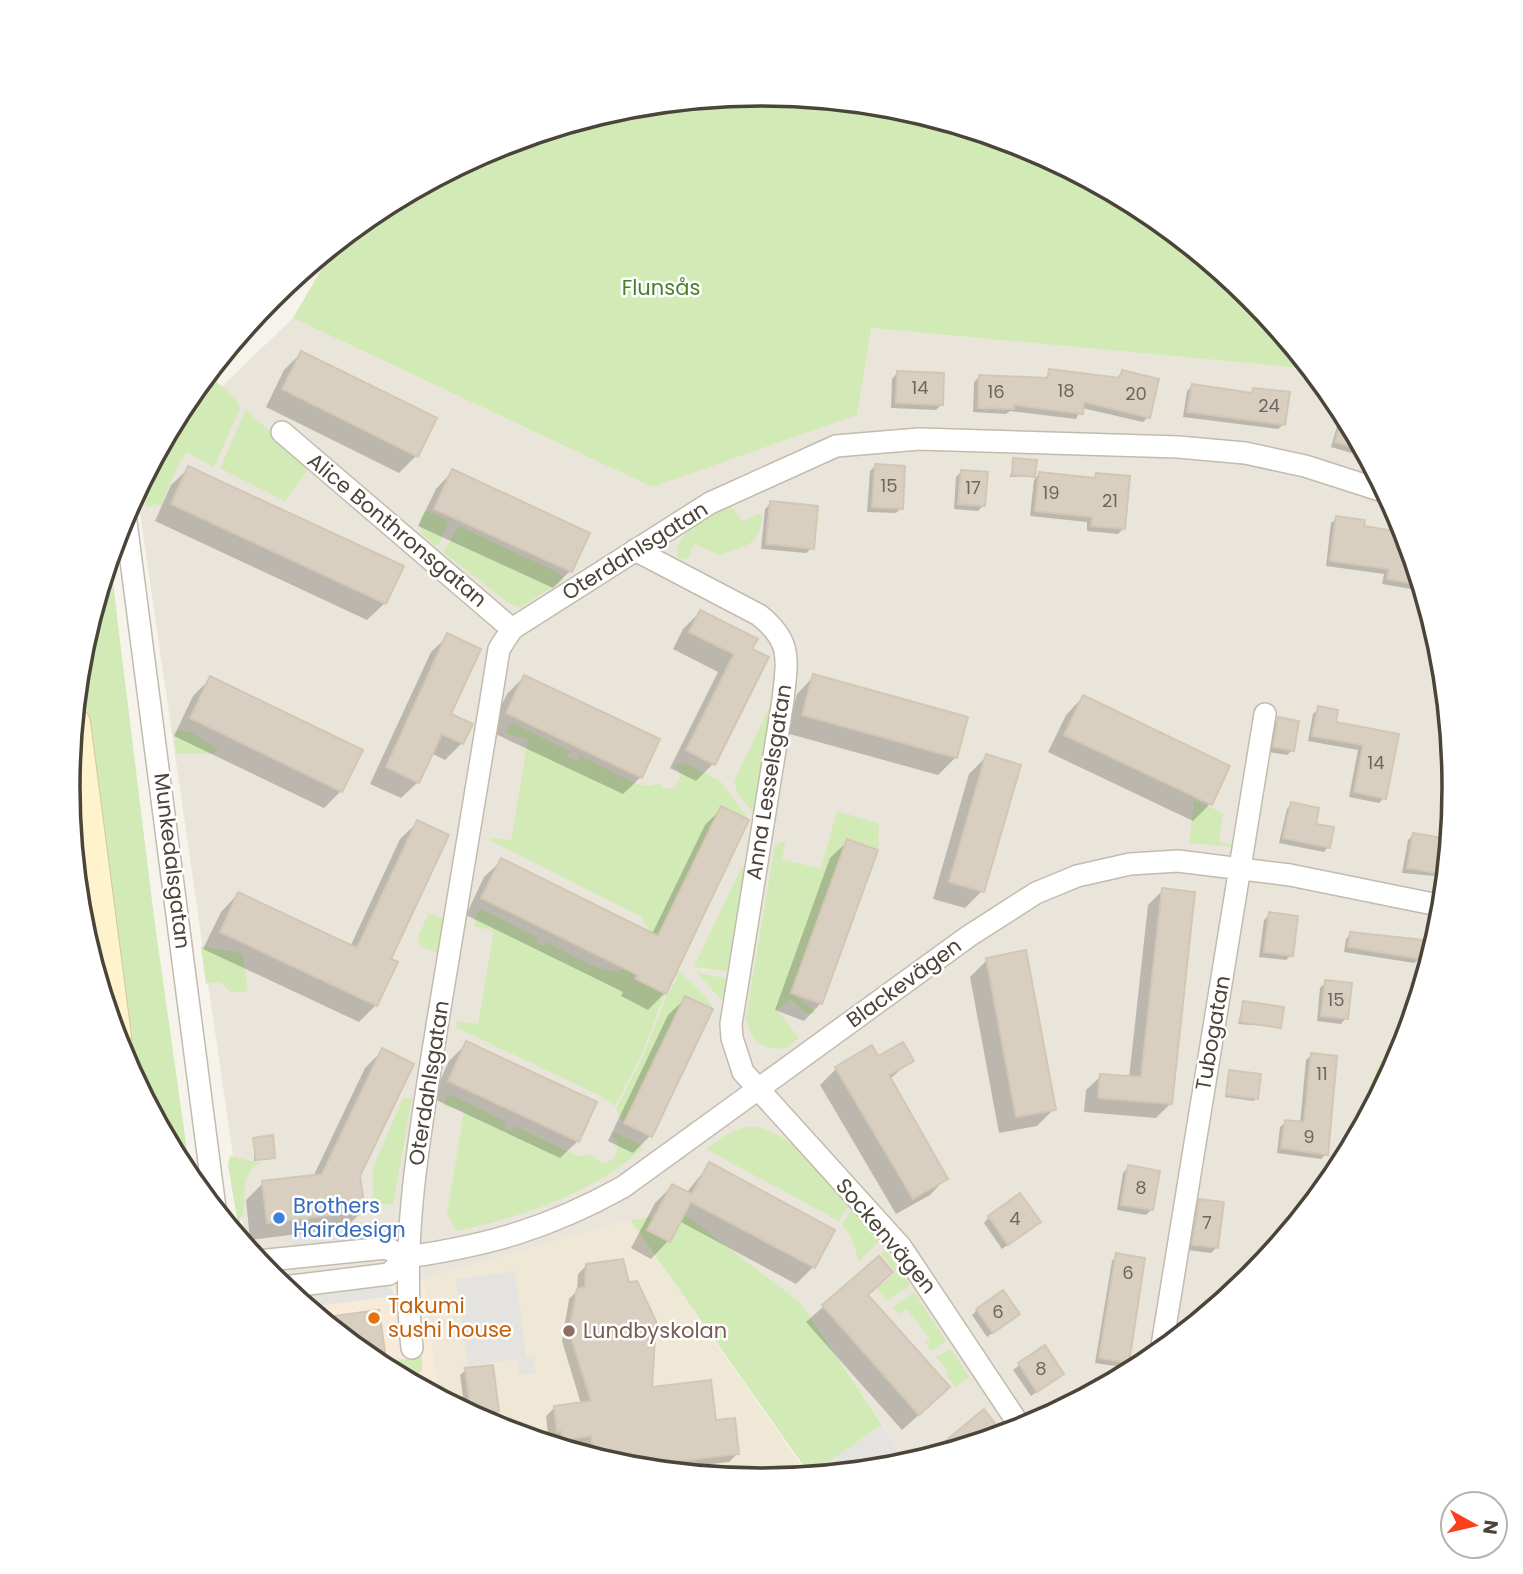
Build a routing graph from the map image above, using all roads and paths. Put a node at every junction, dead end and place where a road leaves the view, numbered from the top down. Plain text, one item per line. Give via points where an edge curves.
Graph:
1 (282, 432) dead end
2 (1373, 488) edge
3 (128, 537) edge
4 (635, 550) junction
5 (512, 629) junction
6 (1265, 714) dead end
7 (81, 768) edge
8 (1241, 867) junction
9 (1432, 904) edge
10 (108, 977) edge
11 (758, 1091) junction
12 (213, 1190) edge
13 (407, 1257) junction
14 (271, 1260) edge
15 (297, 1285) edge
16 (1164, 1336) edge
17 (412, 1348) dead end
18 (1014, 1419) edge

1 - 5 street, Alice Bonthronsgatan
2 - 4 street, Oterdahlsgatan via 1245,453 919,439 836,446 710,503
3 - 12 street, Munkedalsgatan
4 - 5 street, Oterdahlsgatan
4 - 11 street, Anna Lesselsgatan via 759,615 775,628 787,657 731,1024 740,1065
5 - 13 street, Oterdahlsgatan via 499,649 473,798 427,1083
6 - 8 street, Tubogatan
7 - 10 main road
8 - 9 street, Blackevägen
8 - 11 street, Blackevägen via 1178,861 1130,864 1077,876 1036,893 948,951
8 - 16 street, Tubogatan
11 - 13 street, Blackevägen via 623,1187 575,1213 470,1248
11 - 18 street, Sockenvägen via 901,1247
13 - 14 street via 386,1248
13 - 15 street via 388,1274
13 - 17 street, Oterdahlsgatan

